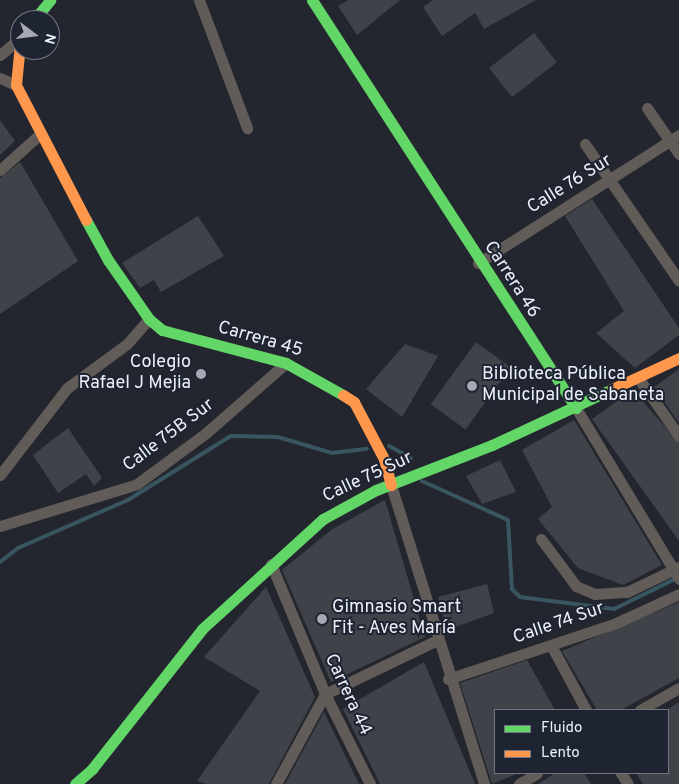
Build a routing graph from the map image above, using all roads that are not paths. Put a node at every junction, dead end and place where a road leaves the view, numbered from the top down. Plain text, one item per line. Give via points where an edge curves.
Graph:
1 (50, 0) edge
2 (199, 0) edge
3 (312, 0) edge
4 (42, 10) edge
5 (10, 46) edge
6 (0, 55) edge
7 (18, 60) edge
8 (0, 78) edge
9 (16, 84) junction
10 (647, 108) dead end
11 (247, 128) dead end
12 (39, 135) junction
13 (675, 138) edge
14 (585, 144) dead end
15 (679, 154) edge
16 (0, 170) edge
17 (610, 182) junction
18 (478, 263) junction
19 (679, 281) edge
20 (149, 319) junction
21 (679, 358) edge
22 (286, 362) junction
23 (639, 379) junction
24 (576, 408) junction
25 (679, 436) edge
26 (0, 475) edge
27 (390, 485) junction
28 (0, 526) edge
29 (541, 539) dead end
30 (271, 564) junction
31 (677, 572) edge
32 (679, 594) edge
33 (437, 640) junction
34 (552, 647) junction
35 (448, 679) junction
36 (679, 688) edge
37 (326, 694) junction
38 (585, 709) edge
39 (642, 709) edge
40 (535, 774) edge
41 (75, 784) edge
42 (276, 784) edge
43 (370, 784) edge
44 (484, 784) edge
45 (519, 784) edge

1 - 4 street
2 - 11 street
3 - 18 street, Carrera 46
5 - 6 street
7 - 9 street, Carrera 45
8 - 9 street
9 - 12 street, Carrera 45
10 - 13 street
12 - 16 street
12 - 20 street, Carrera 45 via 108,260
13 - 15 street
13 - 17 street, Calle 76 Sur
14 - 17 street
17 - 18 street, Calle 76 Sur
17 - 19 street
18 - 24 street, Carrera 46
20 - 22 street, Carrera 45 via 162,330
20 - 26 street via 128,344 67,388
21 - 23 street, Calle 75 Sur
22 - 27 street, Carrera 45 via 315,375 354,402 384,459
22 - 28 street, Calle 75B Sur via 206,433 137,484
23 - 24 street, Calle 75 Sur
23 - 25 street
24 - 27 street, Calle 75 Sur
24 - 31 street, Carrera 46
27 - 30 street, Calle 75 Sur via 323,519
27 - 33 street, Carrera 45
29 - 31 street, Calle 74 Sur via 576,586 595,594 627,592
30 - 37 street, Carrera 44
30 - 41 street, Calle 75 Sur via 202,629 92,769
32 - 34 street, Calle 74 Sur
33 - 35 street, Carrera 45
33 - 37 street
34 - 35 street, Calle 74 Sur
34 - 38 street
35 - 44 street, Carrera 45
36 - 39 street
37 - 42 street
37 - 43 street, Carrera 44
40 - 45 street

